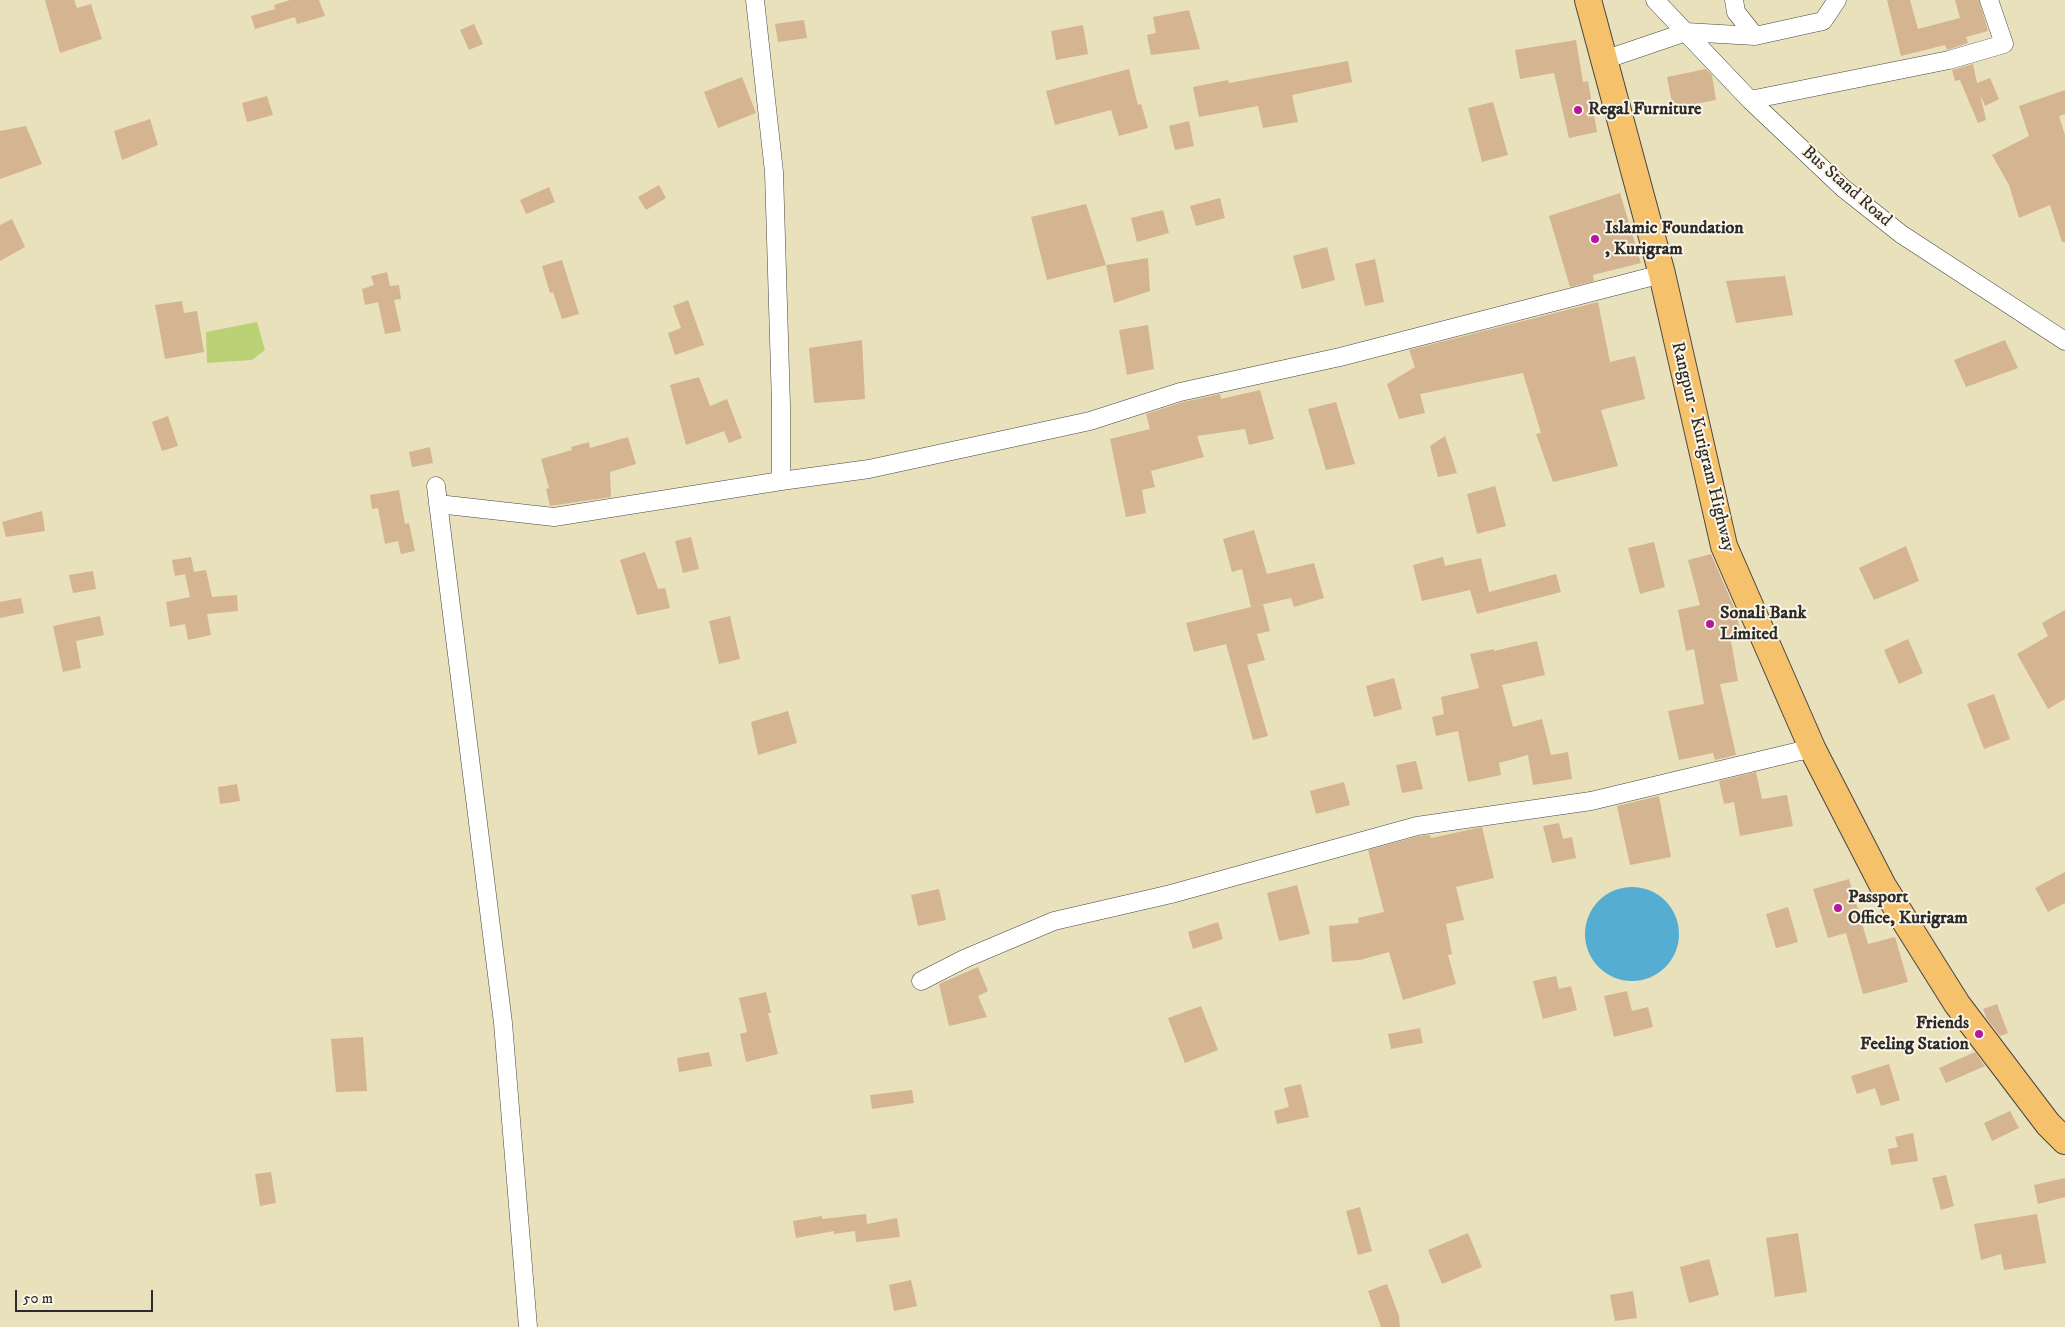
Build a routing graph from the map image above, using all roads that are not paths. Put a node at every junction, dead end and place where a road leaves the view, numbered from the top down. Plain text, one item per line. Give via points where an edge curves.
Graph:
1 (755, 0) edge
2 (1588, 0) edge
3 (1655, 0) edge
4 (1734, 0) edge
5 (1837, 0) edge
6 (1989, 0) edge
7 (1686, 32) junction
8 (1755, 36) junction
9 (1604, 60) junction
10 (1750, 100) junction
11 (1662, 274) junction
12 (2065, 341) edge
13 (780, 481) junction
14 (436, 486) dead end
15 (438, 504) junction
16 (1814, 750) junction
17 (921, 981) dead end
18 (2065, 1141) edge
19 (528, 1327) edge

1 - 13 street via 774,172
2 - 9 highway, Rangpur - Kurigram Highway
3 - 7 street, Bus Stand Road
4 - 8 street via 1736,12
5 - 8 street via 1823,21
6 - 10 street via 2004,44 1949,60
7 - 8 street
7 - 9 street
7 - 10 street, Bus Stand Road
9 - 11 highway, Rangpur - Kurigram Highway
10 - 12 street, Bus Stand Road via 1842,188 1901,234
11 - 13 street via 1340,357 1180,392 1090,420 869,469
11 - 16 highway, Rangpur - Kurigram Highway via 1724,546
13 - 15 street via 554,517
14 - 15 street
15 - 19 street via 503,1023
16 - 17 street via 1592,801 1417,826 1180,892 1054,921
16 - 18 highway, Rangpur - Kurigram Highway via 1883,886 1957,1004 2048,1124

